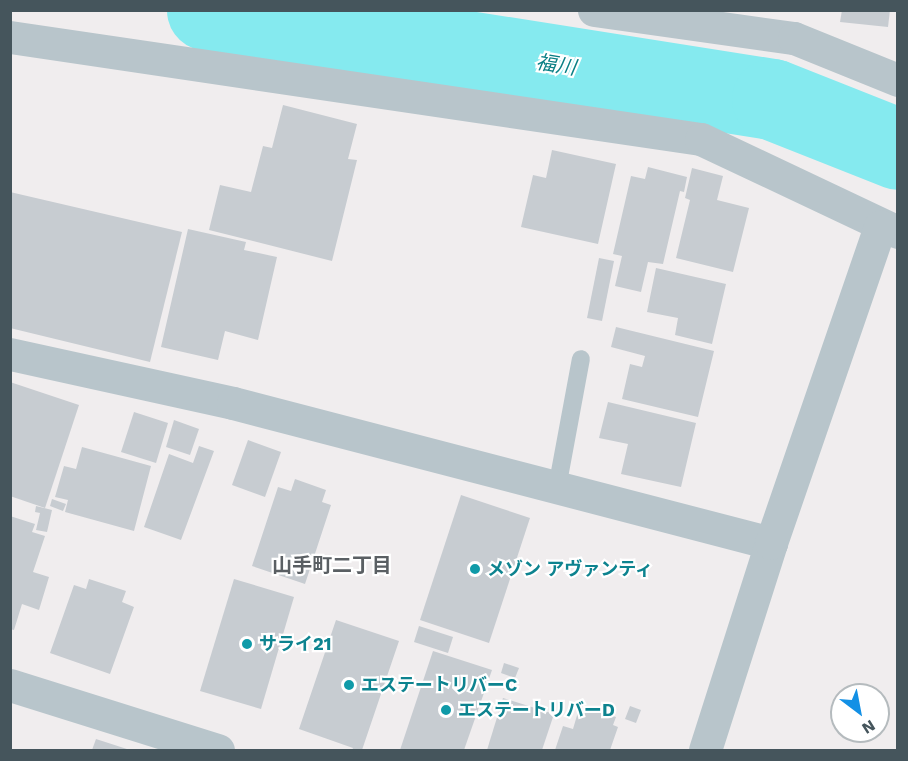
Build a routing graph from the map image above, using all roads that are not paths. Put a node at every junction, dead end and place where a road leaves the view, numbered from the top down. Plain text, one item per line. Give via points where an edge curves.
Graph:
1 (594, 10) edge
2 (10, 38) edge
3 (897, 80) edge
4 (889, 229) edge
5 (10, 354) edge
6 (581, 359) dead end
7 (556, 488) junction
8 (771, 543) junction
9 (10, 685) edge
10 (218, 750) edge
11 (705, 750) edge

1 - 3 street via 794,38
2 - 4 street via 701,139
4 - 8 street
5 - 7 street via 233,403
6 - 7 lane
7 - 8 street
8 - 11 street
9 - 10 street

